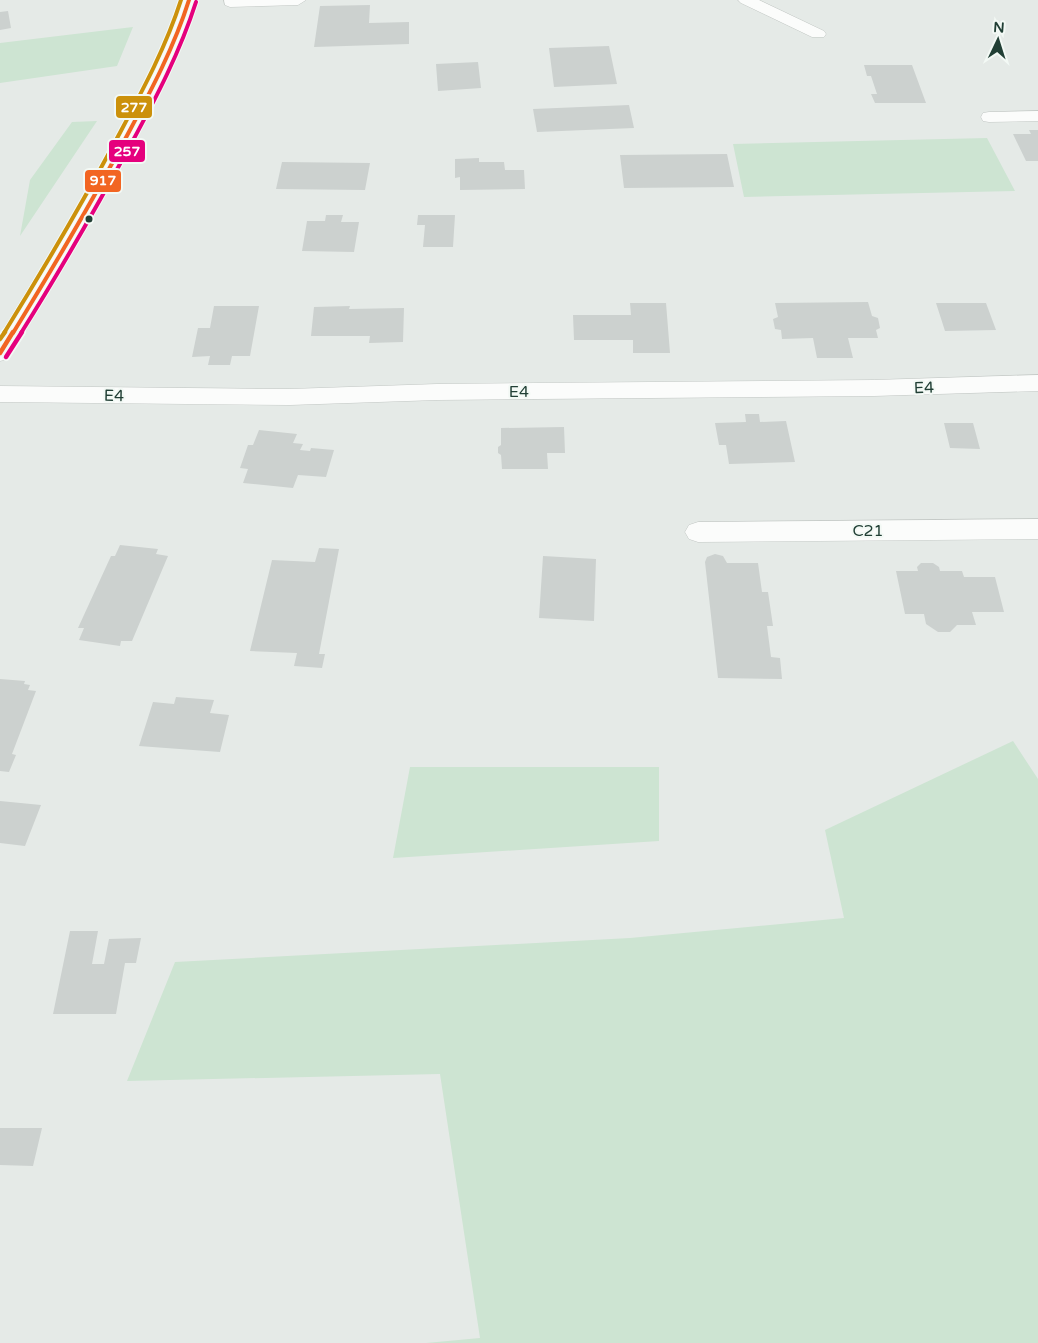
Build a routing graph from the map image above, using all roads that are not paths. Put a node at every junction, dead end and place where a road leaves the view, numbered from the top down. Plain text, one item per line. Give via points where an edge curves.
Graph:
1 (189, 0) edge
2 (298, 0) edge
3 (746, 0) edge
4 (230, 2) dead end
5 (818, 34) dead end
6 (1038, 116) edge
7 (989, 117) dead end
8 (0, 353) edge
9 (1038, 383) edge
10 (0, 394) edge
11 (1038, 529) edge
12 (698, 532) dead end

1 - 8 street via 156,82 126,139
2 - 4 lane
3 - 5 lane
6 - 7 lane
9 - 10 street, E4 via 290,397
11 - 12 street, C21

